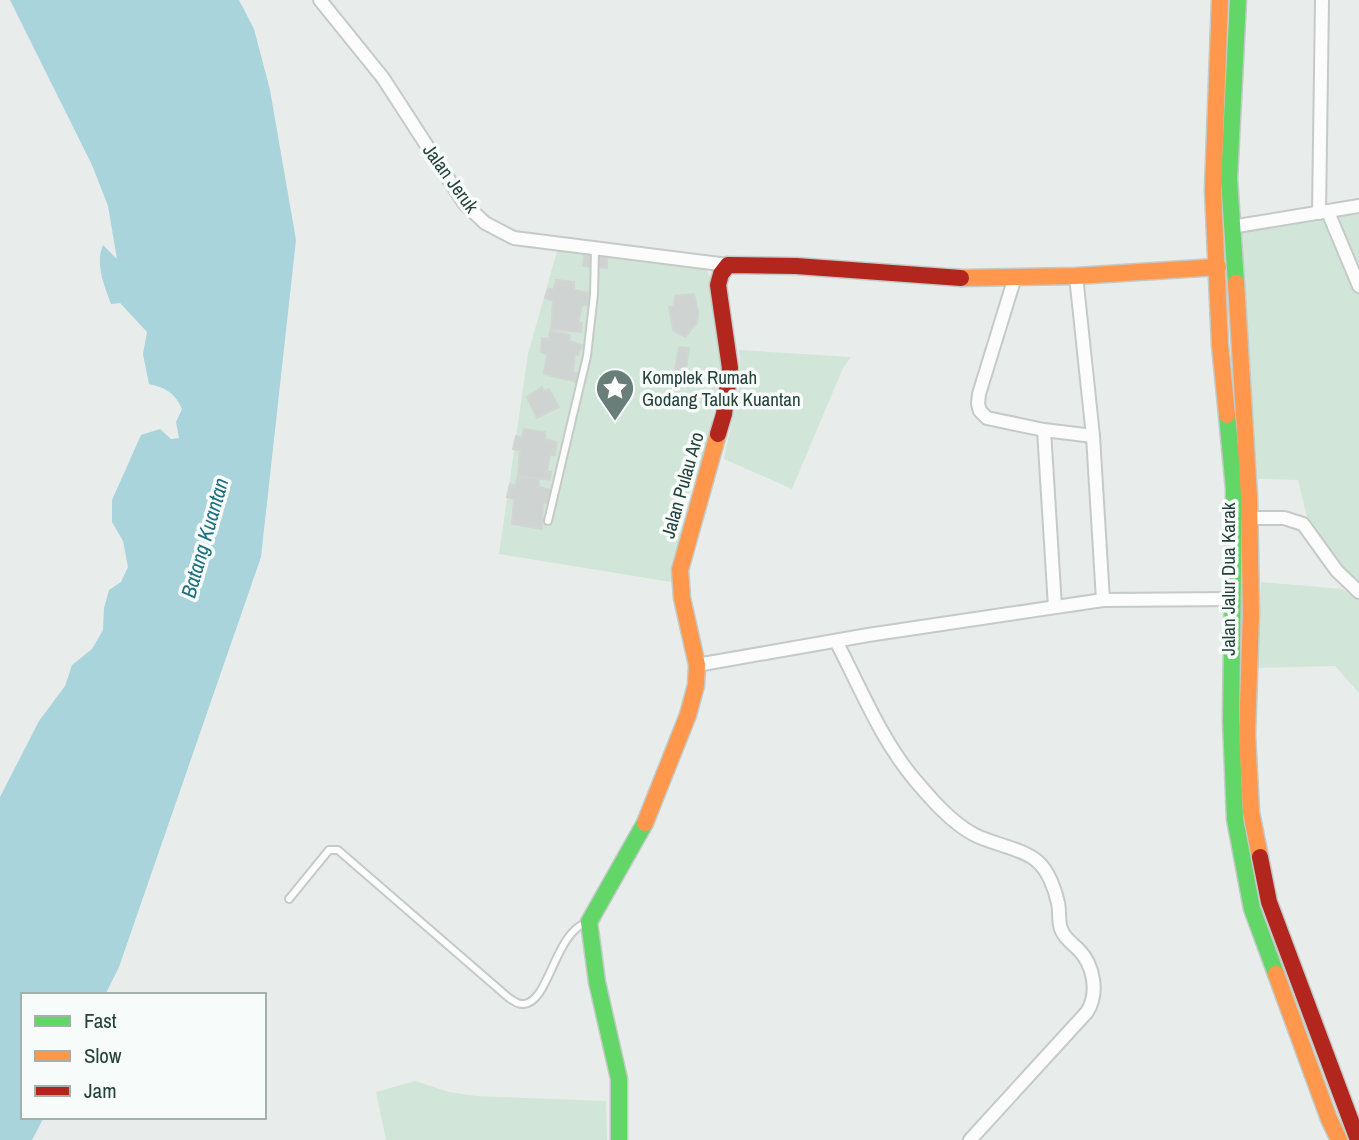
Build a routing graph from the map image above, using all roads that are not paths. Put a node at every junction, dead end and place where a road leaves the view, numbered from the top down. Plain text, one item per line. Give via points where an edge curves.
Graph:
1 (320, 0) edge
2 (1220, 0) edge
3 (1238, 0) edge
4 (1322, 0) edge
5 (1359, 206) edge
6 (1324, 213) junction
7 (1231, 227) junction
8 (595, 248) junction
9 (728, 265) junction
10 (1217, 267) junction
11 (1076, 276) junction
12 (1015, 277) junction
13 (1359, 286) edge
14 (1044, 430) junction
15 (1093, 436) junction
16 (1249, 518) junction
17 (548, 521) dead end
18 (1359, 592) edge
19 (1234, 599) junction
20 (1102, 600) junction
21 (1055, 607) junction
22 (836, 641) junction
23 (697, 665) junction
24 (289, 900) dead end
25 (589, 922) junction
26 (619, 1140) edge
27 (970, 1140) edge
28 (1339, 1140) edge
29 (1358, 1140) edge

1 - 8 street, Jalan Jeruk via 383,78 464,203 485,223 514,238
2 - 10 main road, Jalan Jalur Dua Karak via 1213,190
3 - 7 main road, Jalan Jalur Dua Karak
4 - 6 street
5 - 6 street
6 - 7 street
6 - 13 street
7 - 16 main road, Jalan Jalur Dua Karak
8 - 9 street, Jalan Jeruk
8 - 17 lane via 587,356
9 - 12 main road
9 - 23 main road, Jalan Pulau Aro via 718,285 730,368 724,414 680,570
10 - 11 main road
10 - 19 main road, Jalan Jalur Dua Karak via 1234,489
11 - 12 main road
11 - 15 street
12 - 14 street via 978,404 987,418
14 - 15 street
14 - 21 street
15 - 20 street
16 - 18 street via 1284,518 1303,524 1337,571
16 - 29 main road, Jalan Jalur Dua Karak via 1251,812 1269,902
19 - 20 street
19 - 28 main road, Jalan Jalur Dua Karak via 1231,721 1235,819 1242,862 1252,909
20 - 21 street
21 - 22 street
22 - 23 street
22 - 27 street via 886,738 914,778 951,818 973,834 1034,858 1045,869 1058,902 1061,929 1091,969 1094,990 1087,1012
23 - 25 main road, Jalan Pulau Aro via 688,715 650,815
24 - 25 lane via 329,850 338,850 520,1004 538,996 566,939 577,926
25 - 26 main road via 619,1079

